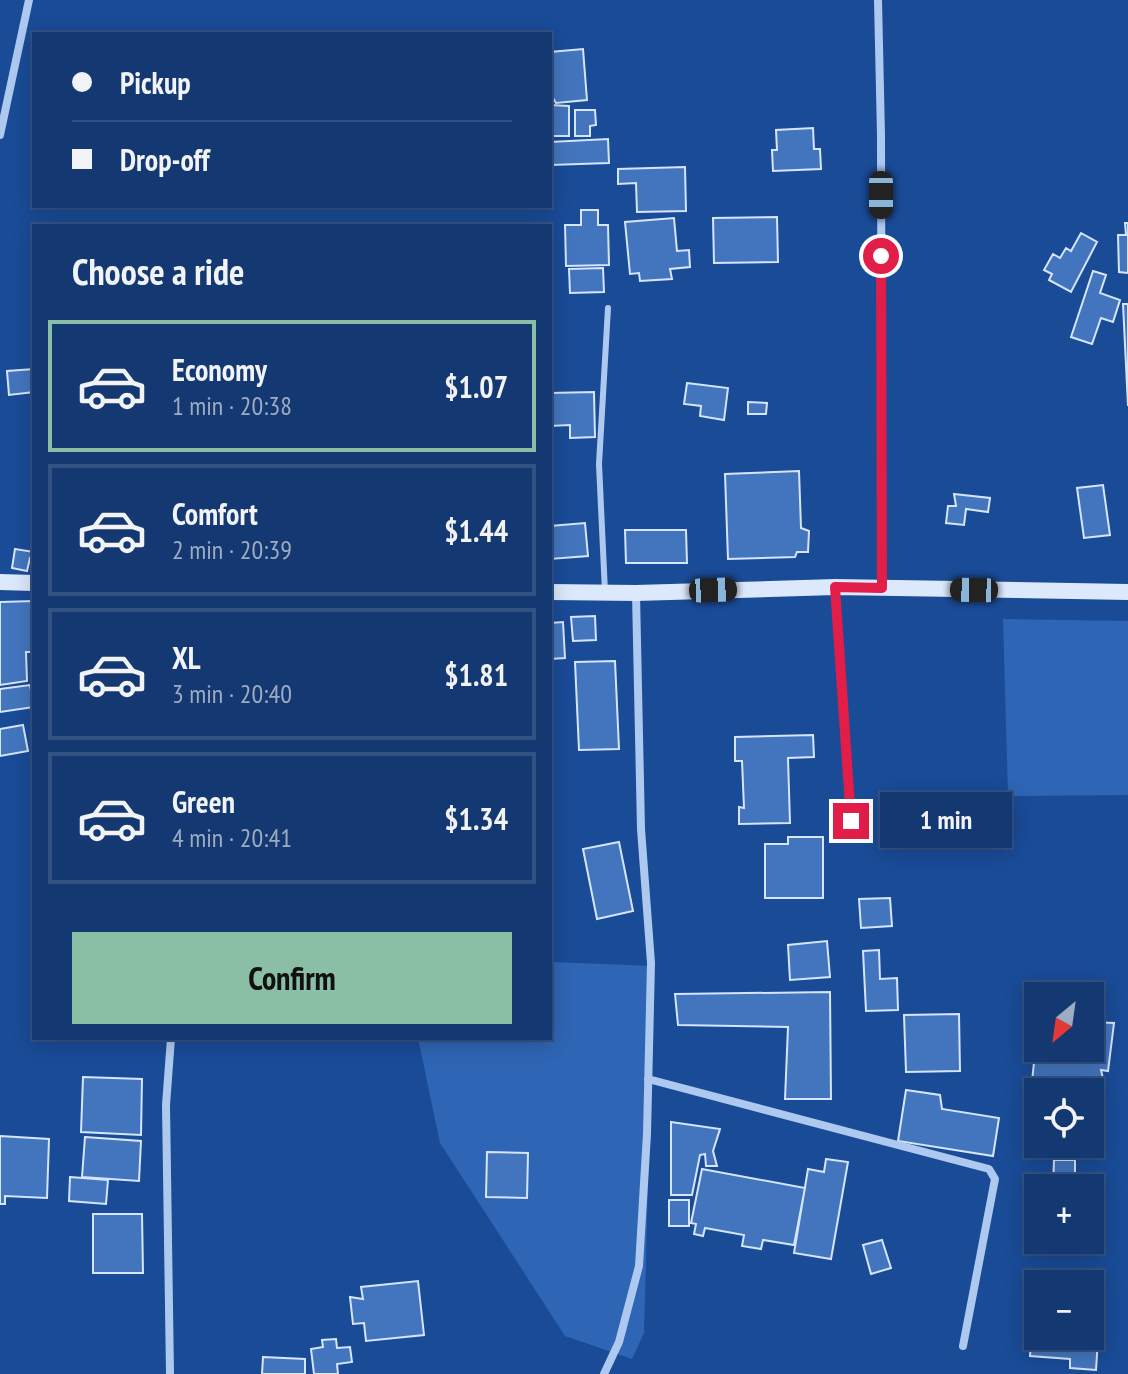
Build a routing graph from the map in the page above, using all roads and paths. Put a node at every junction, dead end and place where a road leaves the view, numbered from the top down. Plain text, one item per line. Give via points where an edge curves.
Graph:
1 (29, 0) edge
2 (878, 0) edge
3 (0, 135) edge
4 (608, 308) dead end
5 (0, 582) edge
6 (32, 583) edge
7 (835, 587) junction
8 (882, 588) junction
9 (552, 592) edge
10 (1128, 592) edge
11 (605, 593) junction
12 (636, 593) junction
13 (851, 821) dead end
14 (171, 1040) edge
15 (648, 1079) junction
16 (963, 1346) dead end
17 (170, 1374) edge
18 (604, 1374) edge

1 - 3 street
2 - 8 street
4 - 11 lane via 599,464
5 - 6 main road
7 - 8 main road
7 - 12 main road
7 - 13 lane
8 - 10 main road
9 - 11 main road
11 - 12 main road
12 - 15 street via 641,829 651,963
14 - 17 street via 166,1105
15 - 16 street via 989,1169 995,1179
15 - 18 street via 639,1266 619,1342

